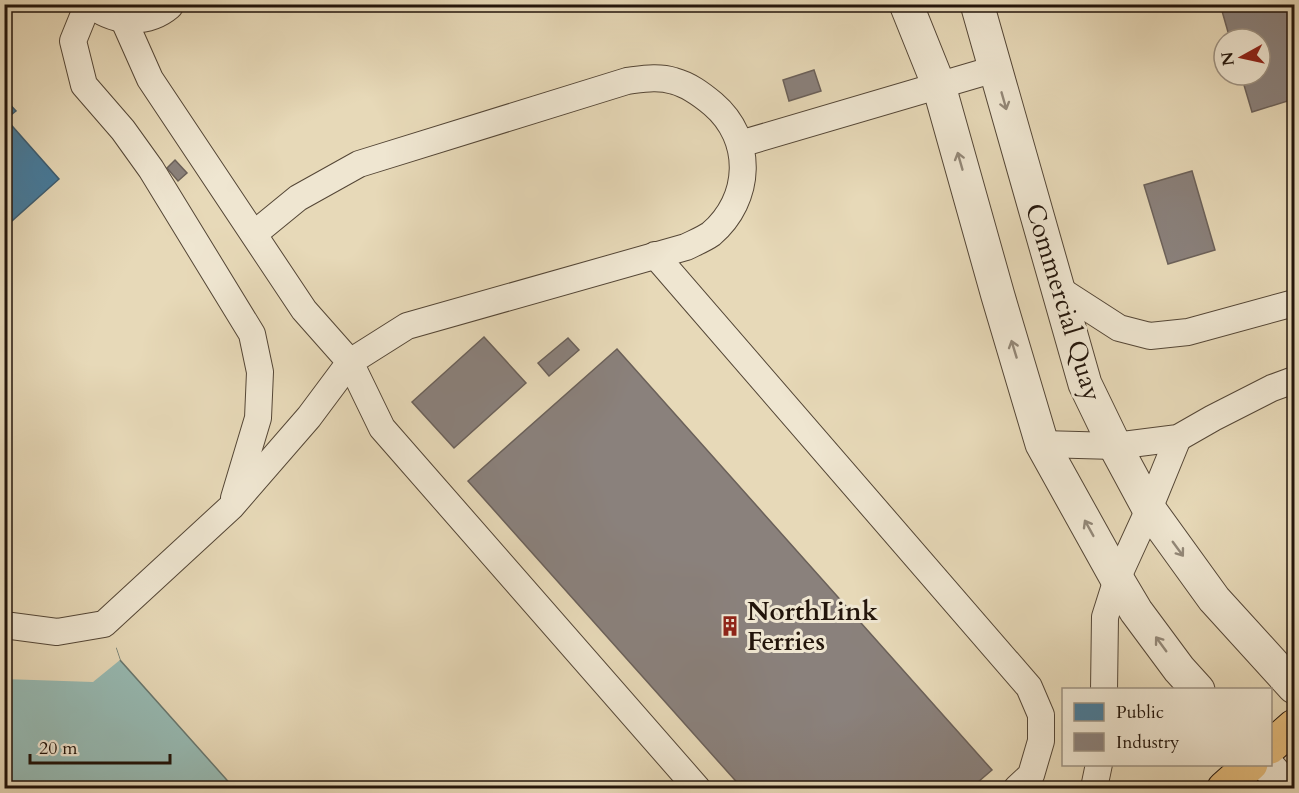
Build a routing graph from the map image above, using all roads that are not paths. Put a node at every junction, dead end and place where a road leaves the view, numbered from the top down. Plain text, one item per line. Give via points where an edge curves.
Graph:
1 (88, 4) edge
2 (167, 4) edge
3 (906, 4) edge
4 (977, 4) edge
5 (109, 10) edge
6 (995, 69) junction
7 (939, 86) junction
8 (740, 144) junction
9 (254, 234) junction
10 (655, 255) junction
11 (1057, 288) junction
12 (1294, 303) edge
13 (350, 362) junction
14 (1294, 380) edge
15 (1178, 438) junction
16 (1042, 444) junction
17 (1115, 446) junction
18 (231, 507) junction
19 (1149, 509) junction
20 (1117, 579) junction
21 (4, 625) edge
22 (1294, 687) edge
23 (1104, 688) edge
24 (1196, 688) edge
25 (1294, 726) edge
26 (1272, 745) edge
27 (1099, 766) edge
28 (1250, 766) edge
29 (1267, 766) edge
30 (697, 789) edge
31 (1017, 789) edge
32 (1094, 789) edge
33 (1224, 789) edge
34 (1287, 789) edge

1 - 18 lane via 73,41 84,85 151,169 252,334 260,372 258,418
2 - 5 street via 142,16
3 - 7 street
4 - 6 street, Commercial Quay
5 - 9 lane via 150,79
6 - 7 lane
6 -> 11 street, Commercial Quay
7 - 8 lane
16 -> 7 street
8 - 9 lane via 722,112 692,87 656,78 627,81 359,164 298,198
8 - 10 lane via 744,164 740,190 728,216 710,235 686,247
9 - 13 lane via 304,310
10 - 13 lane via 406,326
10 - 31 lane via 1029,687 1041,715 1041,741 1031,775
11 - 12 lane via 1119,328 1150,336 1188,332
11 - 17 street, Commercial Quay via 1085,384
13 - 18 lane via 309,417
13 - 30 lane via 382,428
14 - 15 lane
15 - 17 lane
15 - 19 lane
16 - 17 lane
20 -> 16 street
17 - 19 street, Commercial Quay
18 - 21 lane via 104,624 57,632
19 - 20 lane
19 -> 22 street, Commercial Quay via 1214,599
20 - 23 lane via 1105,617
24 -> 20 street
25 - 26 main road
27 - 32 lane
28 - 33 main road
29 - 34 street

